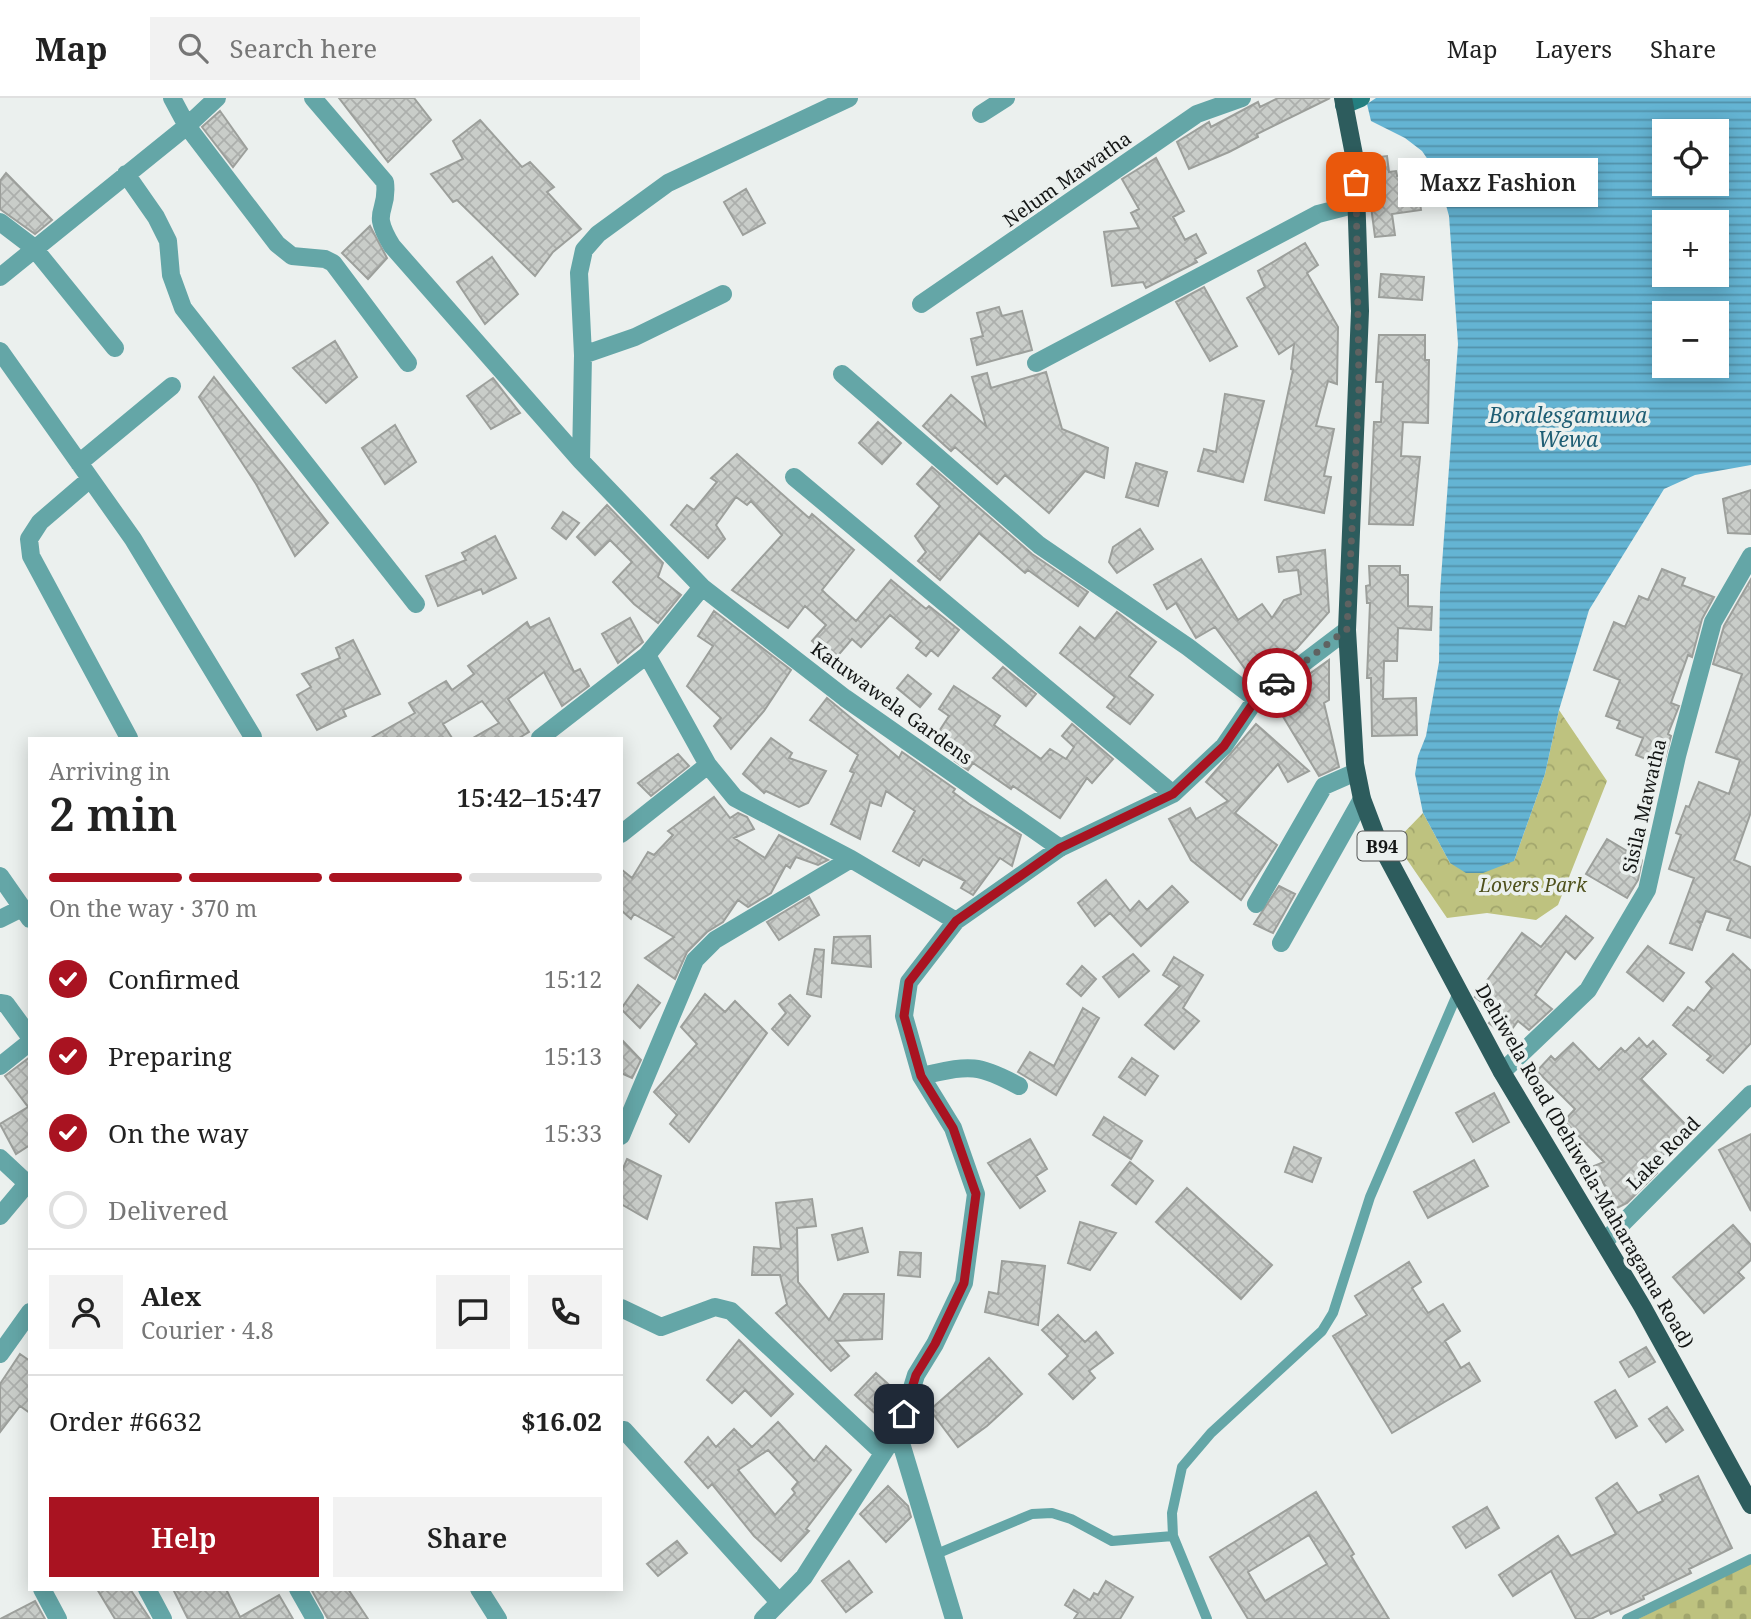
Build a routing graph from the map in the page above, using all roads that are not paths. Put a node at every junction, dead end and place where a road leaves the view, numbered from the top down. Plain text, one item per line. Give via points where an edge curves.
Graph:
1 (172, 98) edge
2 (217, 98) edge
3 (313, 98) edge
4 (849, 98) edge
5 (1006, 98) edge
6 (1242, 98) edge
7 (1349, 100) edge
8 (981, 114) dead end
9 (187, 126) junction
10 (126, 174) junction
11 (1357, 204) junction
12 (0, 222) edge
13 (33, 247) junction
14 (0, 276) edge
15 (723, 294) dead end
16 (920, 304) dead end
17 (115, 348) dead end
18 (0, 351) edge
19 (583, 355) junction
20 (408, 363) dead end
21 (1036, 363) dead end
22 (842, 374) dead end
23 (172, 386) dead end
24 (581, 461) junction
25 (79, 463) junction
26 (794, 477) dead end
27 (90, 479) junction
28 (1751, 556) edge
29 (702, 587) junction
30 (416, 604) dead end
31 (1347, 629) junction
32 (647, 655) junction
33 (1256, 699) junction
34 (128, 737) edge
35 (253, 737) edge
36 (541, 737) edge
37 (708, 765) junction
38 (1356, 772) junction
39 (1173, 794) junction
40 (1362, 799) junction
41 (623, 832) edge
42 (1060, 848) junction
43 (850, 859) junction
44 (0, 876) edge
45 (1256, 904) dead end
46 (26, 914) edge
47 (0, 919) edge
48 (956, 921) junction
49 (1281, 943) dead end
50 (1459, 989) junction
51 (0, 1003) edge
52 (28, 1037) edge
53 (28, 1042) edge
54 (0, 1066) edge
55 (1502, 1072) junction
56 (921, 1076) junction
57 (1019, 1086) dead end
58 (1751, 1094) edge
59 (623, 1131) edge
60 (0, 1158) edge
61 (28, 1185) edge
62 (0, 1216) edge
63 (1604, 1242) junction
64 (623, 1309) edge
65 (28, 1314) edge
66 (0, 1354) edge
67 (624, 1430) dead end
68 (898, 1433) junction
69 (882, 1452) junction
70 (1751, 1504) edge
71 (1173, 1536) junction
72 (933, 1555) junction
73 (1751, 1559) edge
74 (43, 1591) edge
75 (148, 1591) edge
76 (299, 1591) edge
77 (480, 1591) edge
78 (779, 1602) junction
79 (58, 1619) edge
80 (163, 1619) edge
81 (315, 1619) edge
82 (498, 1619) edge
83 (763, 1619) edge
84 (954, 1619) edge
85 (1207, 1619) edge
86 (1627, 1619) edge

1 - 9 street
2 - 9 street
3 - 24 street, Katuwawela Gardens via 385,182 379,214 392,246
4 - 19 street via 668,183 598,234 584,250 579,273
5 - 8 street
6 - 16 street, Nelum Mawatha via 1197,114
7 - 11 main road, Dehiwela Road (Dehiwela-Maharagama Road) / B94
9 - 10 street
9 - 20 street via 276,244 292,256 333,263
10 - 13 street
10 - 30 street via 168,241 171,275 183,308
11 - 21 street via 1318,214
11 - 31 main road, Dehiwela Road (Dehiwela-Maharagama Road) / B94 via 1359,387
12 - 13 street
13 - 14 street
13 - 17 street
15 - 19 street via 635,337
18 - 25 street
19 - 24 street
22 - 33 street via 1039,545
23 - 25 street
24 - 29 street, Katuwawela Gardens
25 - 27 street
26 - 39 street
27 - 34 street via 40,522 29,539 31,556
27 - 35 street via 140,550
28 - 55 street, Sisila Mawatha via 1713,622 1676,756 1647,890 1588,990
29 - 32 street
29 - 42 street, Katuwawela Gardens via 845,698
31 - 33 street
31 - 38 main road, Dehiwela Road (Dehiwela-Maharagama Road) / B94
32 - 36 street
32 - 37 street
33 - 39 street via 1224,746
37 - 41 street
37 - 43 street via 735,798
38 - 40 main road, Dehiwela Road (Dehiwela-Maharagama Road) / B94
38 - 45 street via 1324,786
39 - 42 street
40 - 49 street
40 - 50 main road, Dehiwela Road (Dehiwela-Maharagama Road) / B94 via 1376,836
42 - 48 street
43 - 48 street
43 - 59 street via 715,940 695,960
44 - 46 street
46 - 47 street
48 - 56 street via 909,982 904,1016
50 - 55 main road, Dehiwela Road (Dehiwela-Maharagama Road) / B94
50 - 71 lane via 1370,1197 1333,1313 1322,1331 1211,1433 1182,1467 1172,1513
51 - 52 street via 6,1004
53 - 54 street
55 - 63 main road, Dehiwela Road (Dehiwela-Maharagama Road) / B94
56 - 57 street via 967,1066 986,1068
56 - 68 street via 953,1128 976,1194 964,1283 916,1375
58 - 63 street, Lake Road
60 - 61 street
61 - 62 street
63 - 70 main road, Dehiwela Road (Dehiwela-Maharagama Road) / B94
64 - 69 street via 661,1327 715,1307 731,1311
65 - 66 street
67 - 78 street
68 - 69 street
68 - 72 street
69 - 78 street via 804,1577
71 - 72 lane via 1112,1541 1071,1519 1052,1513 1032,1514
71 - 85 lane
72 - 84 street
73 - 86 lane
74 - 79 street
75 - 80 street
76 - 81 street
77 - 82 street
78 - 83 street

